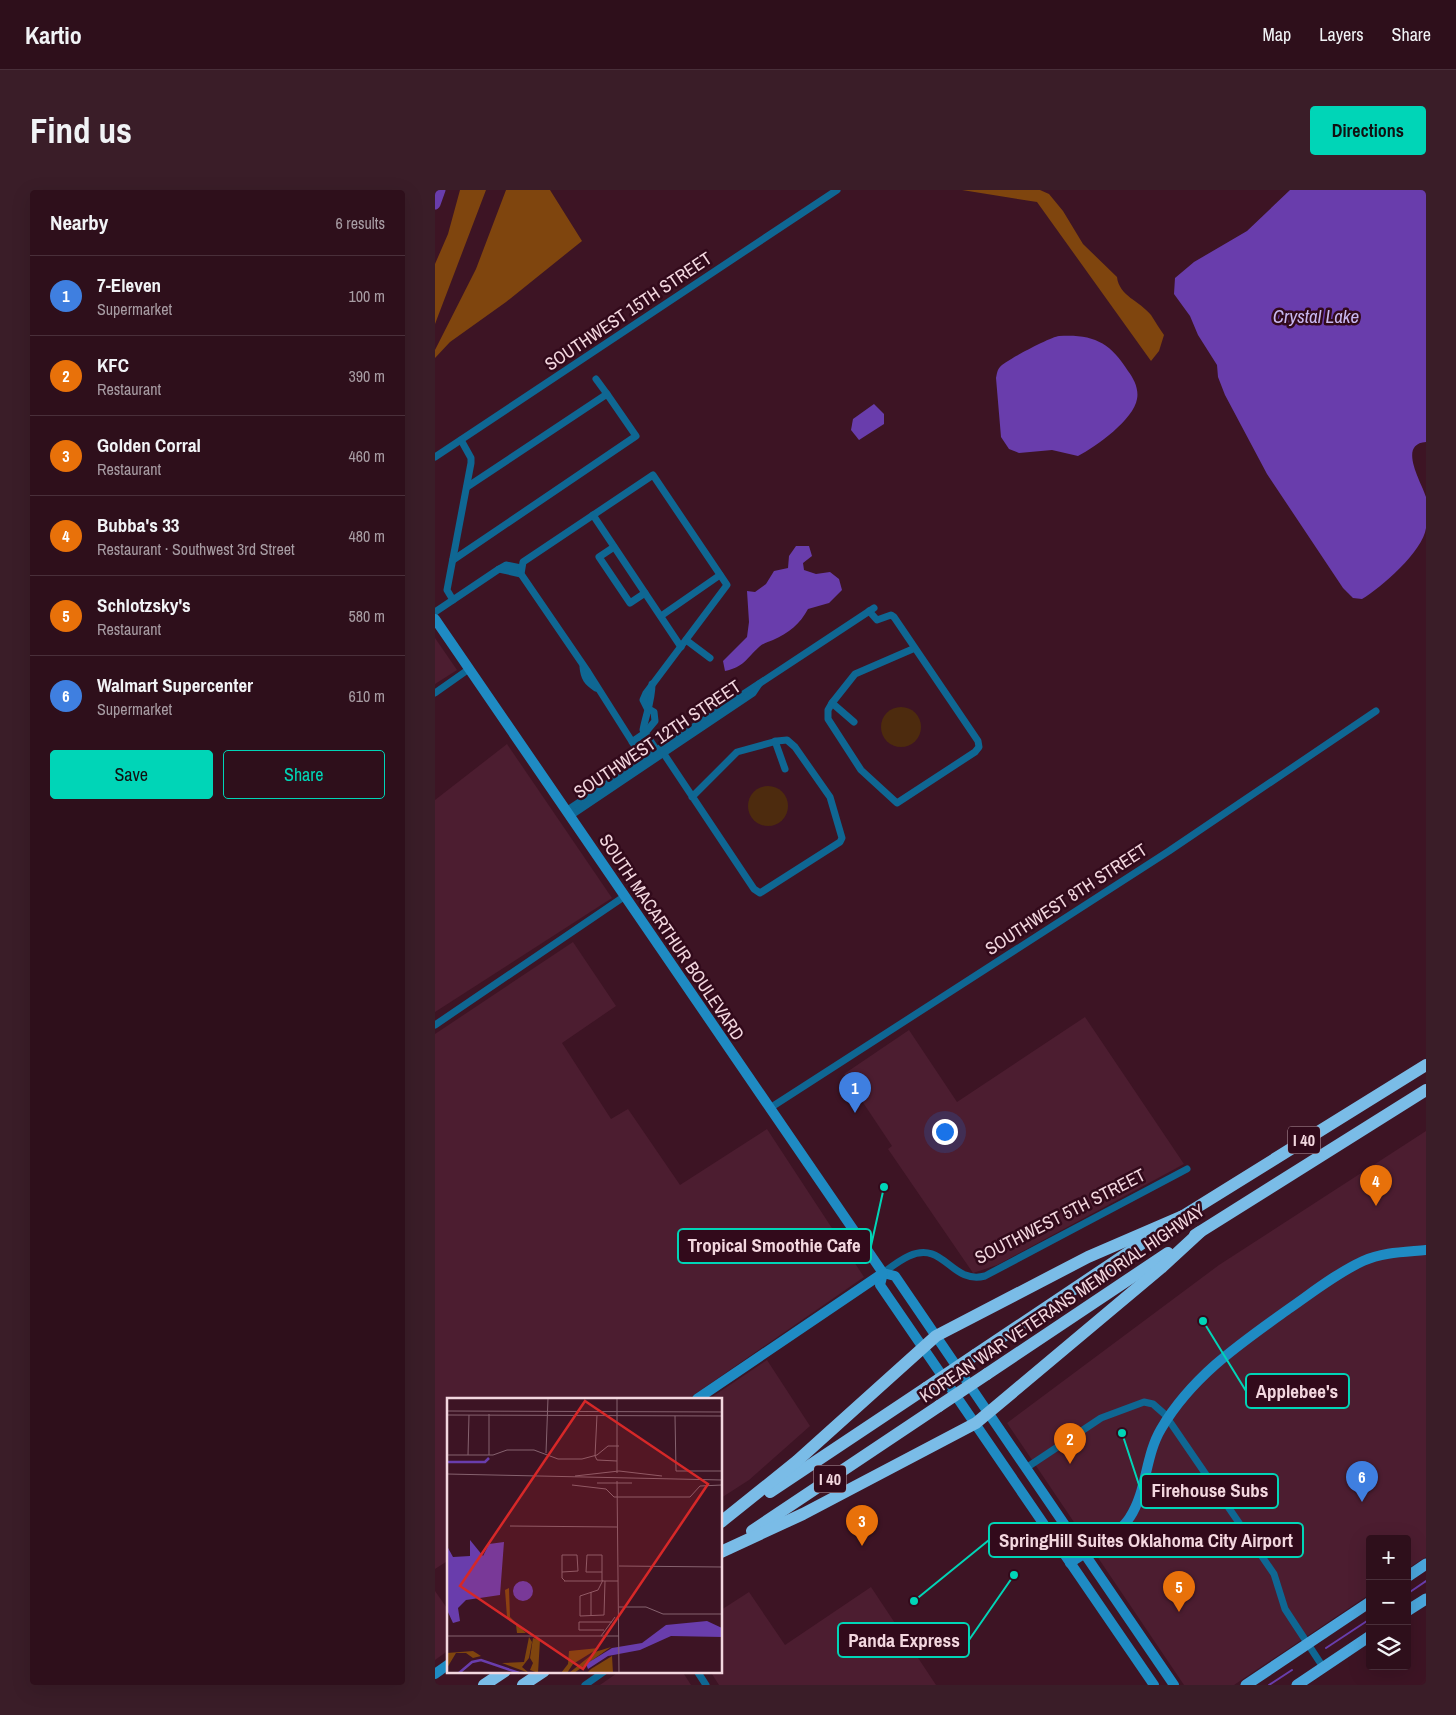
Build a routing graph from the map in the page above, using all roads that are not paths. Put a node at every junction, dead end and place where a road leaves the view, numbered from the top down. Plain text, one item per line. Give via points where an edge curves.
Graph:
1 (837, 190) edge
2 (596, 379) dead end
3 (607, 394) junction
4 (461, 440) junction
5 (435, 457) edge
6 (467, 487) junction
7 (593, 515) junction
8 (614, 547) junction
9 (453, 560) junction
10 (521, 571) junction
11 (721, 575) junction
12 (645, 593) junction
13 (453, 600) junction
14 (435, 612) edge
15 (661, 616) junction
16 (435, 619) edge
17 (686, 640) junction
18 (681, 647) junction
19 (915, 648) junction
20 (710, 658) dead end
21 (469, 669) junction
22 (435, 693) edge
23 (832, 703) junction
24 (1376, 712) dead end
25 (854, 722) dead end
26 (645, 733) junction
27 (775, 741) junction
28 (632, 742) junction
29 (660, 752) junction
30 (643, 759) junction
31 (785, 769) dead end
32 (692, 797) junction
33 (568, 813) junction
34 (625, 896) junction
35 (435, 1025) edge
36 (1426, 1065) edge
37 (1426, 1090) edge
38 (771, 1108) junction
39 (1187, 1170) dead end
40 (1183, 1216) junction
41 (1200, 1232) junction
42 (1426, 1250) edge
43 (883, 1273) junction
44 (936, 1336) junction
45 (924, 1348) junction
46 (698, 1398) edge
47 (988, 1413) junction
48 (1168, 1419) junction
49 (976, 1423) junction
50 (1026, 1468) junction
51 (723, 1521) edge
52 (723, 1522) edge
53 (723, 1551) edge
54 (723, 1551) edge
55 (1084, 1554) junction
56 (1070, 1563) junction
57 (1426, 1564) edge
58 (1411, 1574) edge
59 (1426, 1598) edge
60 (1366, 1605) edge
61 (1411, 1608) edge
62 (1107, 1616) junction
63 (1133, 1625) junction
64 (1366, 1639) edge
65 (1126, 1644) junction
66 (1307, 1644) junction
67 (1154, 1656) junction
68 (447, 1665) edge
69 (1323, 1667) junction
70 (504, 1672) edge
71 (542, 1672) edge
72 (604, 1672) edge
73 (698, 1672) edge
74 (435, 1674) edge
75 (484, 1685) edge
76 (523, 1685) edge
77 (585, 1685) edge
78 (706, 1685) edge
79 (1154, 1685) edge
80 (1174, 1685) edge
81 (1246, 1685) edge
82 (1297, 1685) edge

1 - 4 street, SOUTHWEST 15TH STREET
2 - 3 street
3 - 6 street
3 - 9 street via 636,436
4 - 5 street, SOUTHWEST 15TH STREET
4 - 6 street via 471,458
6 - 9 street
7 - 8 street
7 - 10 street via 523,562
7 - 11 street via 653,475
8 - 12 street
8 - 12 street via 599,557 630,603
9 - 13 street via 447,590
10 - 13 street via 499,569
10 - 28 street via 583,667 587,682 597,688
11 - 15 street
11 - 17 street via 727,585
12 - 15 street
13 - 14 street
15 - 18 street
16 - 21 main road, SOUTH MACARTHUR BOULEVARD
17 - 18 street
17 - 20 street
18 - 26 street via 653,684
19 - 23 street via 855,674
19 - 23 street via 978,741 979,748 975,752 897,803 861,770 828,720
19 - 29 street, SOUTHWEST 12TH STREET via 894,616 877,620 871,609 759,684 753,693
21 - 22 street
21 - 33 main road, SOUTH MACARTHUR BOULEVARD
23 - 25 street
24 - 38 street, SOUTHWEST 8TH STREET via 1169,851
26 - 28 street
26 - 29 street
27 - 31 street
27 - 32 street via 737,752
27 - 32 street via 792,743 829,797 842,834 839,842 760,893
28 - 30 street
29 - 30 street, SOUTHWEST 12TH STREET
29 - 32 street
29 - 33 street, SOUTHWEST 12TH STREET
30 - 33 street, SOUTHWEST 12TH STREET
33 - 34 main road, SOUTH MACARTHUR BOULEVARD
34 - 35 street
34 - 38 main road, SOUTH MACARTHUR BOULEVARD
36 - 40 highway, KOREAN WAR VETERANS MEMORIAL HIGHWAY / I 40
37 - 41 highway, KOREAN WAR VETERANS MEMORIAL HIGHWAY / I 40
38 - 43 main road, SOUTH MACARTHUR BOULEVARD
39 - 43 street, SOUTHWEST 5TH STREET via 985,1276 962,1275 936,1254 923,1252 910,1255
40 - 44 highway via 1088,1257
40 - 52 highway, KOREAN WAR VETERANS MEMORIAL HIGHWAY / I 40, bridge
41 - 47 highway
41 - 53 highway, KOREAN WAR VETERANS MEMORIAL HIGHWAY / I 40, bridge
42 - 48 main road via 1391,1253 1363,1261 1319,1288 1213,1366 1192,1386
43 - 44 main road, SOUTH MACARTHUR BOULEVARD via 895,1276
43 - 45 main road, SOUTH MACARTHUR BOULEVARD via 880,1286
43 - 46 main road, SOUTHWEST 5TH STREET
44 - 45 highway
44 - 47 main road, SOUTH MACARTHUR BOULEVARD
45 - 49 main road, SOUTH MACARTHUR BOULEVARD
45 - 51 highway via 797,1462
47 - 49 highway
47 - 50 main road, SOUTH MACARTHUR BOULEVARD
48 - 50 street via 1153,1404 1144,1402 1101,1418
48 - 55 main road via 1154,1443 1129,1519
48 - 66 street via 1274,1574 1285,1609
49 - 54 highway via 803,1514
49 - 56 main road, SOUTH MACARTHUR BOULEVARD
50 - 55 main road, SOUTH MACARTHUR BOULEVARD
55 - 56 main road
55 - 63 main road, SOUTH MACARTHUR BOULEVARD
56 - 62 main road, SOUTH MACARTHUR BOULEVARD
57 - 58 main road
59 - 61 main road
60 - 66 main road
62 - 63 main road
62 - 65 main road, SOUTH MACARTHUR BOULEVARD
63 - 67 main road, SOUTH MACARTHUR BOULEVARD
64 - 69 main road
65 - 67 main road via 1136,1641
65 - 79 main road, SOUTH MACARTHUR BOULEVARD
66 - 69 street
66 - 81 main road
67 - 80 main road, SOUTH MACARTHUR BOULEVARD
68 - 74 main road
69 - 82 main road
70 - 75 highway
71 - 76 highway
72 - 77 street
73 - 78 street

